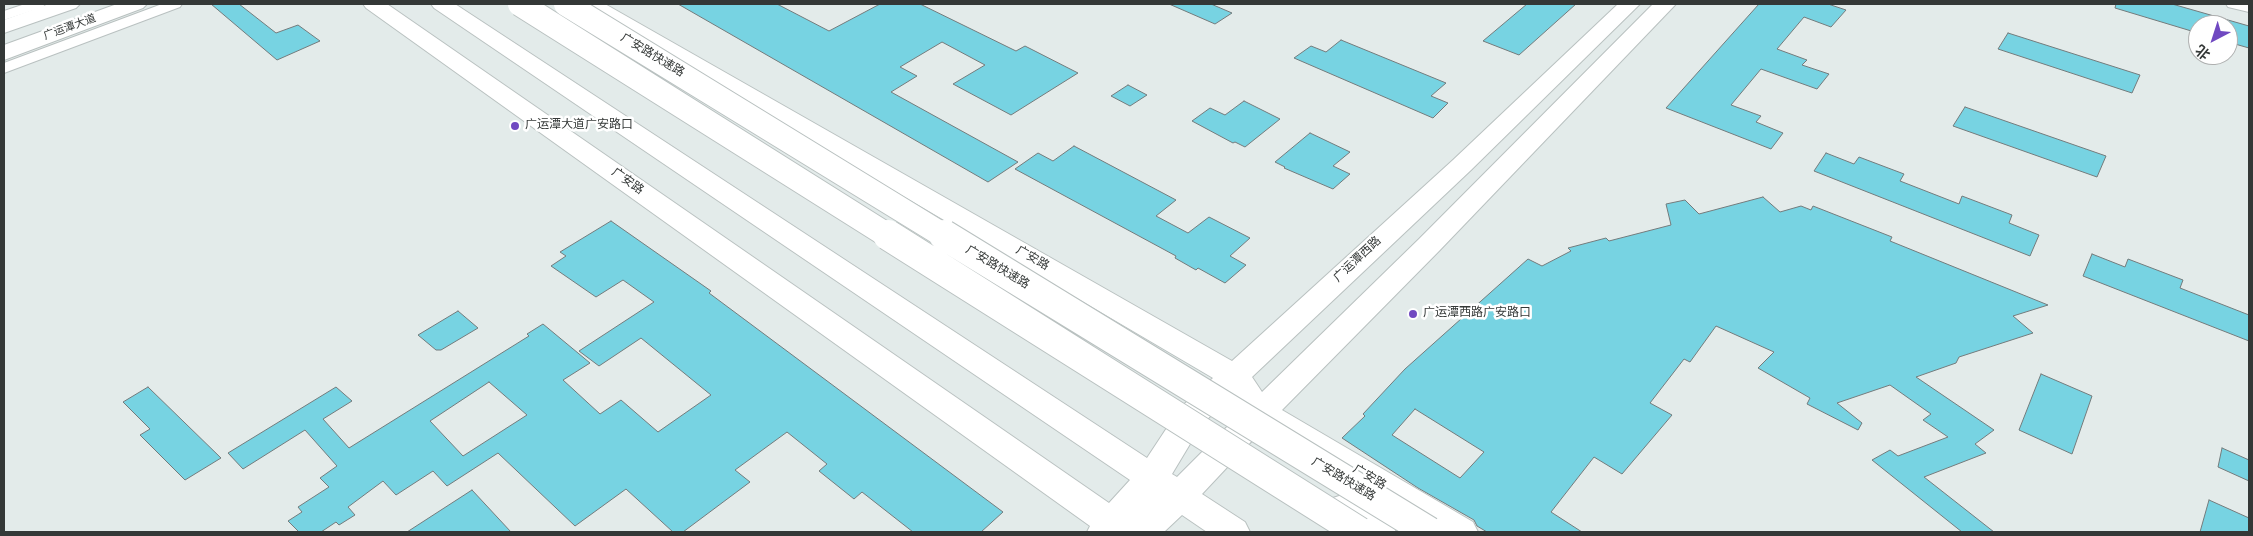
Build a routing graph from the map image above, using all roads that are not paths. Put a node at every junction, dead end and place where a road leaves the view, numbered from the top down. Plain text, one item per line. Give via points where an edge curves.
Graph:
1 (38, 4) edge
2 (70, 4) edge
3 (136, 4) edge
4 (175, 4) edge
5 (441, 4) edge
6 (511, 4) edge
7 (520, 4) edge
8 (566, 4) edge
9 (590, 4) edge
10 (1630, 4) edge
11 (1665, 4) edge
12 (2233, 4) edge
13 (377, 7) edge
14 (2249, 8) edge
15 (4, 16) edge
16 (4, 27) edge
17 (13, 50) edge
18 (4, 60) edge
19 (529, 63) junction
20 (4, 68) edge
21 (1234, 376) junction
22 (1261, 413) junction
23 (1191, 416) junction
24 (1232, 441) junction
25 (1152, 478) junction
26 (1179, 497) junction
27 (1114, 530) edge
28 (1142, 532) edge
29 (1233, 532) edge
30 (1359, 532) edge
31 (1379, 532) edge
32 (1429, 532) edge
33 (1461, 532) edge

1 - 15 street
2 - 16 main road, 广运潭大道
3 - 17 main road, 广运潭大道
4 - 20 street
5 - 19 main road
6 - 23 main road
7 - 30 main road, 广安路快速路, bridge
8 - 32 main road, 广安路快速路, bridge
9 - 21 main road, 广安路
10 - 21 main road, 广运潭西路
11 - 22 main road
12 - 14 street
13 - 19 main road
13 - 27 main road, 广安路
17 - 18 street
19 - 25 main road
21 - 22 main road, 广安路
21 - 23 main road, 广运潭西路
22 - 24 main road
22 - 33 main road, 广安路
23 - 24 main road
23 - 25 main road, 广运潭西路
24 - 26 main road
24 - 31 main road
25 - 26 main road
25 - 27 main road, 广运潭西路
26 - 28 main road
26 - 29 main road

